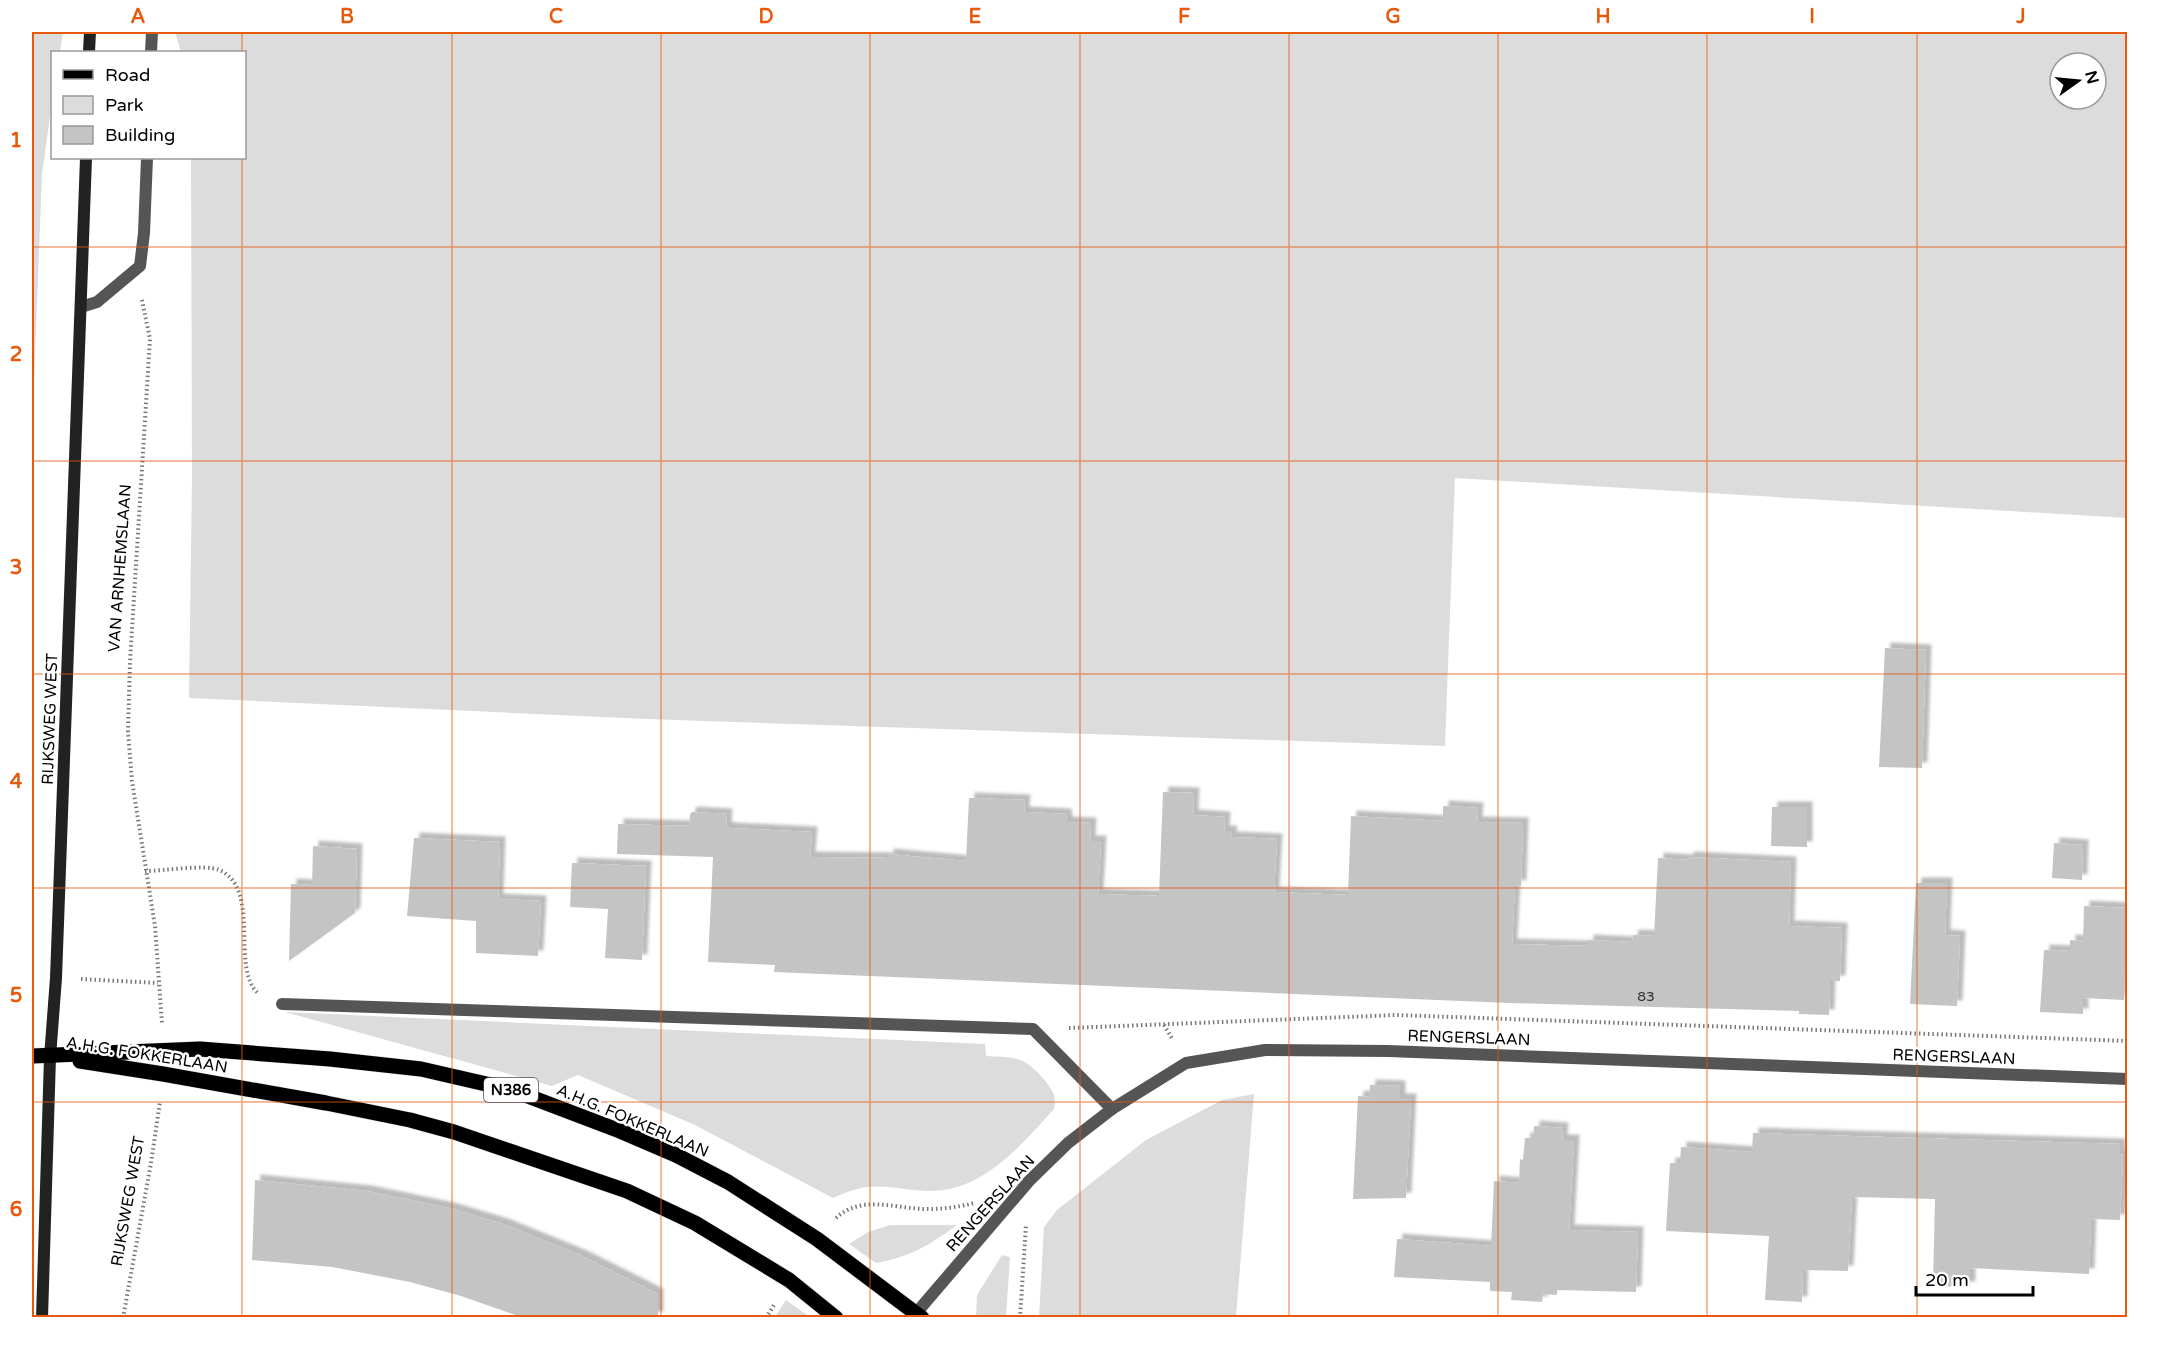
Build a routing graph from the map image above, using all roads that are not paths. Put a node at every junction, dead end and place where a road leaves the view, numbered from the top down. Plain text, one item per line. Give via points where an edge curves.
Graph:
1 (90, 32) edge
2 (152, 32) edge
3 (89, 51) edge
4 (151, 51) edge
5 (86, 159) edge
6 (147, 159) edge
7 (81, 307) junction
8 (282, 1004) road end
9 (32, 1056) edge
10 (50, 1057) junction
11 (2127, 1079) edge
12 (1112, 1109) junction
13 (917, 1316) edge
14 (42, 1317) edge
15 (837, 1317) edge

1 - 3 main road
2 - 4 street
5 - 7 main road, RIJKSWEG WEST
6 - 7 street via 140,266 97,302
7 - 10 main road, RIJKSWEG WEST
8 - 12 street via 1033,1029
9 - 10 main road, N386
10 - 13 main road, A.H.G. FOKKERLAAN / N386 via 200,1049 421,1069 512,1090 676,1155 728,1182 817,1239
10 - 14 main road, RIJKSWEG WEST
10 - 15 main road, A.H.G. FOKKERLAAN / N386 via 357,1109 454,1132 627,1191 694,1223 789,1280
11 - 12 street, RENGERSLAAN via 1388,1051 1265,1050 1186,1063
12 - 13 street, RENGERSLAAN via 1068,1143 1029,1181

